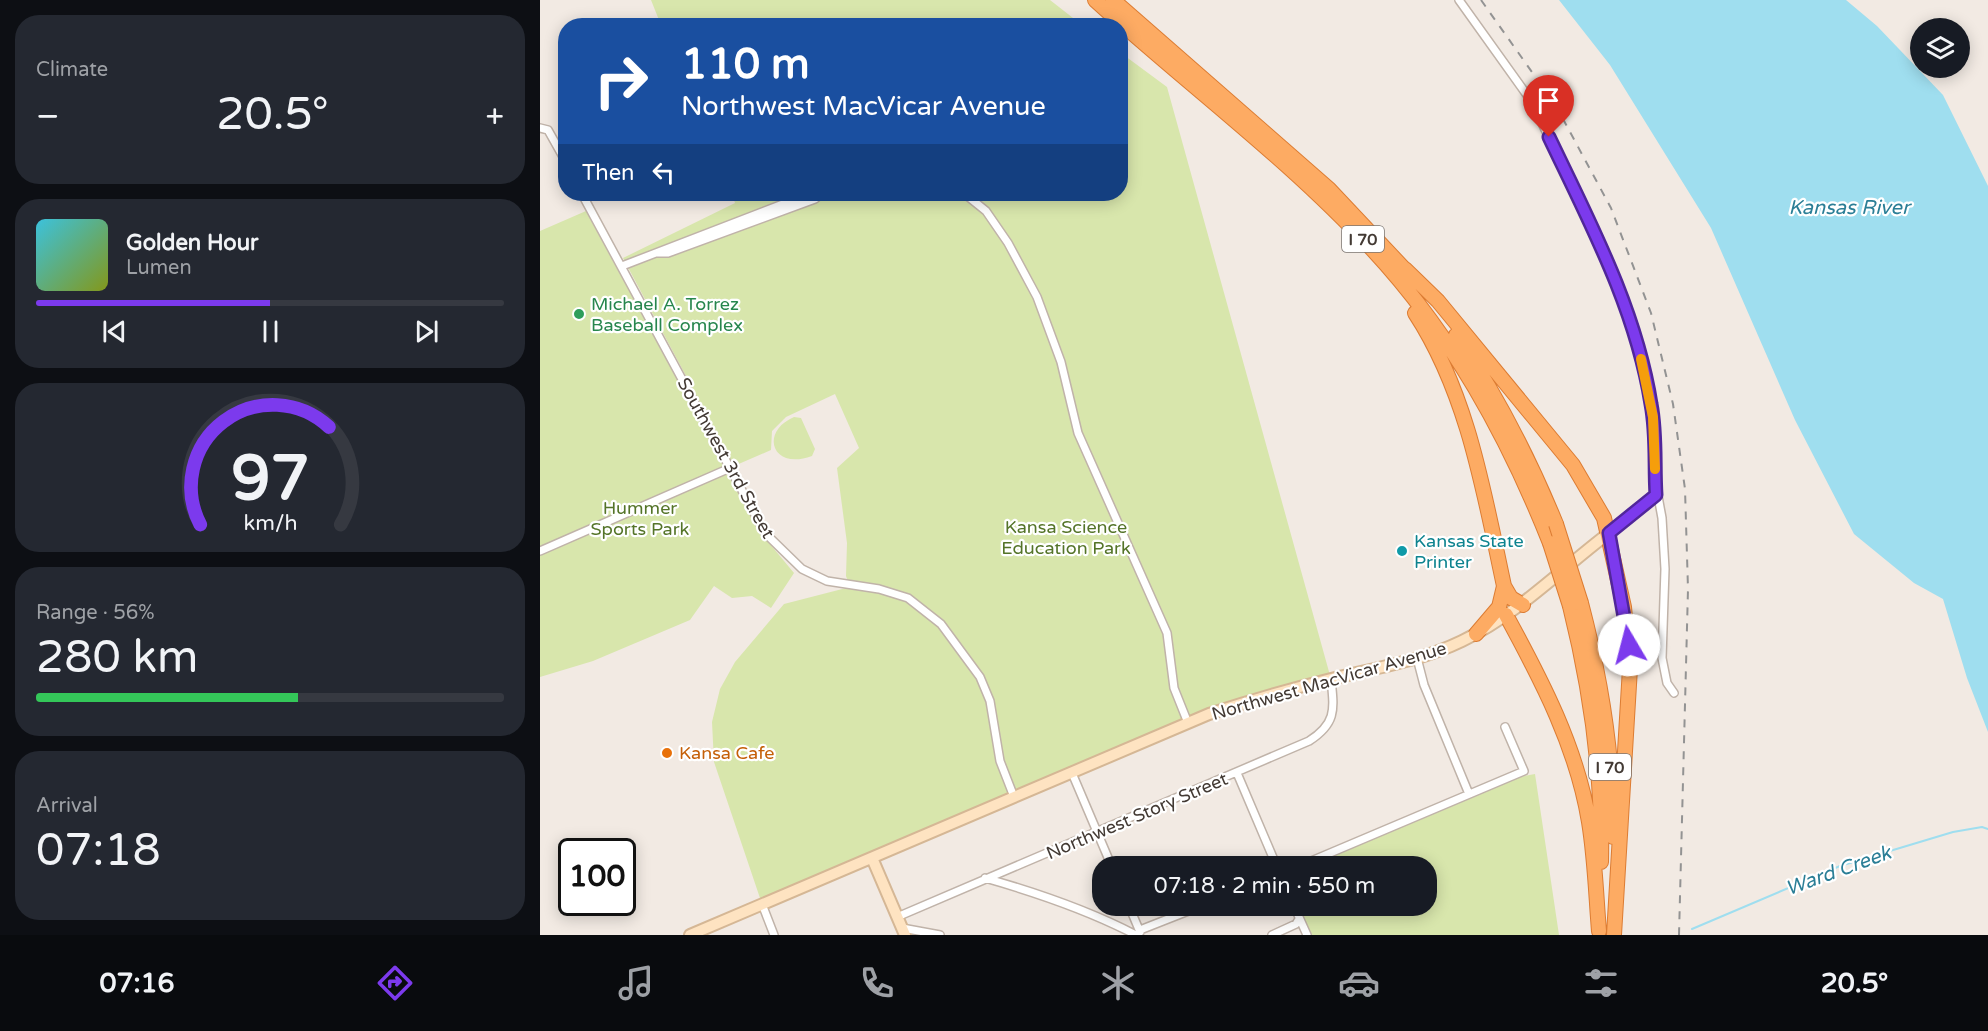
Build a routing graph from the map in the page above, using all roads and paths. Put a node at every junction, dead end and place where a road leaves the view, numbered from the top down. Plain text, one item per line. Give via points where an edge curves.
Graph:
1 (1095, 0) edge
2 (1113, 0) edge
3 (1459, 0) edge
4 (1116, 18) edge
5 (1128, 29) edge
6 (541, 128) edge
7 (558, 148) edge
8 (586, 201) edge
9 (790, 201) edge
10 (810, 201) edge
11 (974, 201) edge
12 (1360, 236) junction
13 (653, 253) junction
14 (621, 266) junction
15 (1405, 269) junction
16 (730, 468) junction
17 (1656, 495) junction
18 (1609, 533) junction
19 (540, 551) edge
20 (1504, 586) junction
21 (1576, 604) junction
22 (1523, 605) junction
23 (1506, 615) junction
24 (1476, 634) junction
25 (1417, 658) junction
26 (1331, 679) junction
27 (1674, 693) dead end
28 (1188, 723) junction
29 (1505, 727) dead end
30 (1072, 773) junction
31 (1237, 773) junction
32 (1469, 794) junction
33 (1014, 797) junction
34 (1097, 831) junction
35 (1108, 856) edge
36 (1272, 856) edge
37 (1323, 856) edge
38 (872, 858) junction
39 (986, 878) junction
40 (762, 904) junction
41 (1133, 916) edge
42 (1178, 916) edge
43 (1298, 916) edge
44 (897, 917) junction
45 (1299, 919) junction
46 (904, 932) edge
47 (1139, 933) edge
48 (1606, 934) edge
49 (690, 935) edge
50 (774, 935) edge
51 (940, 935) edge
52 (1272, 935) edge
53 (1307, 935) edge

1 - 4 highway, I 70
2 - 15 highway, I 70 via 1329,189
3 - 17 street via 1532,102 1615,278 1633,329 1651,403
5 - 12 highway, I 70
6 - 7 street via 548,130
8 - 14 street, Southwest 3rd Street
9 - 13 street
10 - 13 street via 668,253
11 - 28 street via 986,211 1008,243 1037,297 1061,362 1078,433 1167,633 1174,688
12 - 20 highway via 1422,324 1450,380 1471,440
12 - 21 highway, I 70, bridge via 1423,309 1470,377 1511,451
13 - 14 street
14 - 16 street, Southwest 3rd Street
15 - 18 highway via 1438,302 1573,465 1602,513
15 - 21 highway, I 70, bridge via 1448,324 1498,402 1556,524
16 - 19 street
16 - 33 street, Southwest 3rd Street via 765,533 802,569 826,581 908,598 941,624 980,677 990,701 999,761
17 - 18 street, Northwest MacVicar Avenue
17 - 27 street via 1663,524 1665,569 1662,658 1667,683
18 - 22 main road, Northwest MacVicar Avenue
18 - 48 highway via 1628,629 1631,691
20 - 22 highway via 1511,598
20 - 24 highway via 1499,608
21 - 48 highway, I 70 via 1602,695 1611,776 1613,823
22 - 23 main road, Northwest MacVicar Avenue
23 - 24 main road, Northwest MacVicar Avenue
23 - 48 highway via 1559,719 1577,771
24 - 25 main road, Northwest MacVicar Avenue
25 - 26 main road, Northwest MacVicar Avenue
25 - 32 street via 1424,685
26 - 28 main road, Northwest MacVicar Avenue via 1272,694
26 - 31 street, Northwest Story Street via 1334,712 1325,729 1309,741
28 - 30 main road, Northwest MacVicar Avenue
29 - 32 street via 1524,771
30 - 33 main road, Northwest MacVicar Avenue
30 - 34 street
31 - 34 street, Northwest Story Street
31 - 36 street
32 - 37 street
33 - 38 main road, Northwest MacVicar Avenue
34 - 35 street
34 - 39 street, Northwest Story Street
38 - 40 main road, Northwest MacVicar Avenue
38 - 44 main road
39 - 44 street, Northwest Story Street
39 - 47 street via 1040,893
40 - 49 main road, Northwest MacVicar Avenue
40 - 50 street
41 - 47 street
42 - 47 street
43 - 45 street
44 - 46 main road
45 - 52 street
45 - 53 street
46 - 51 street

